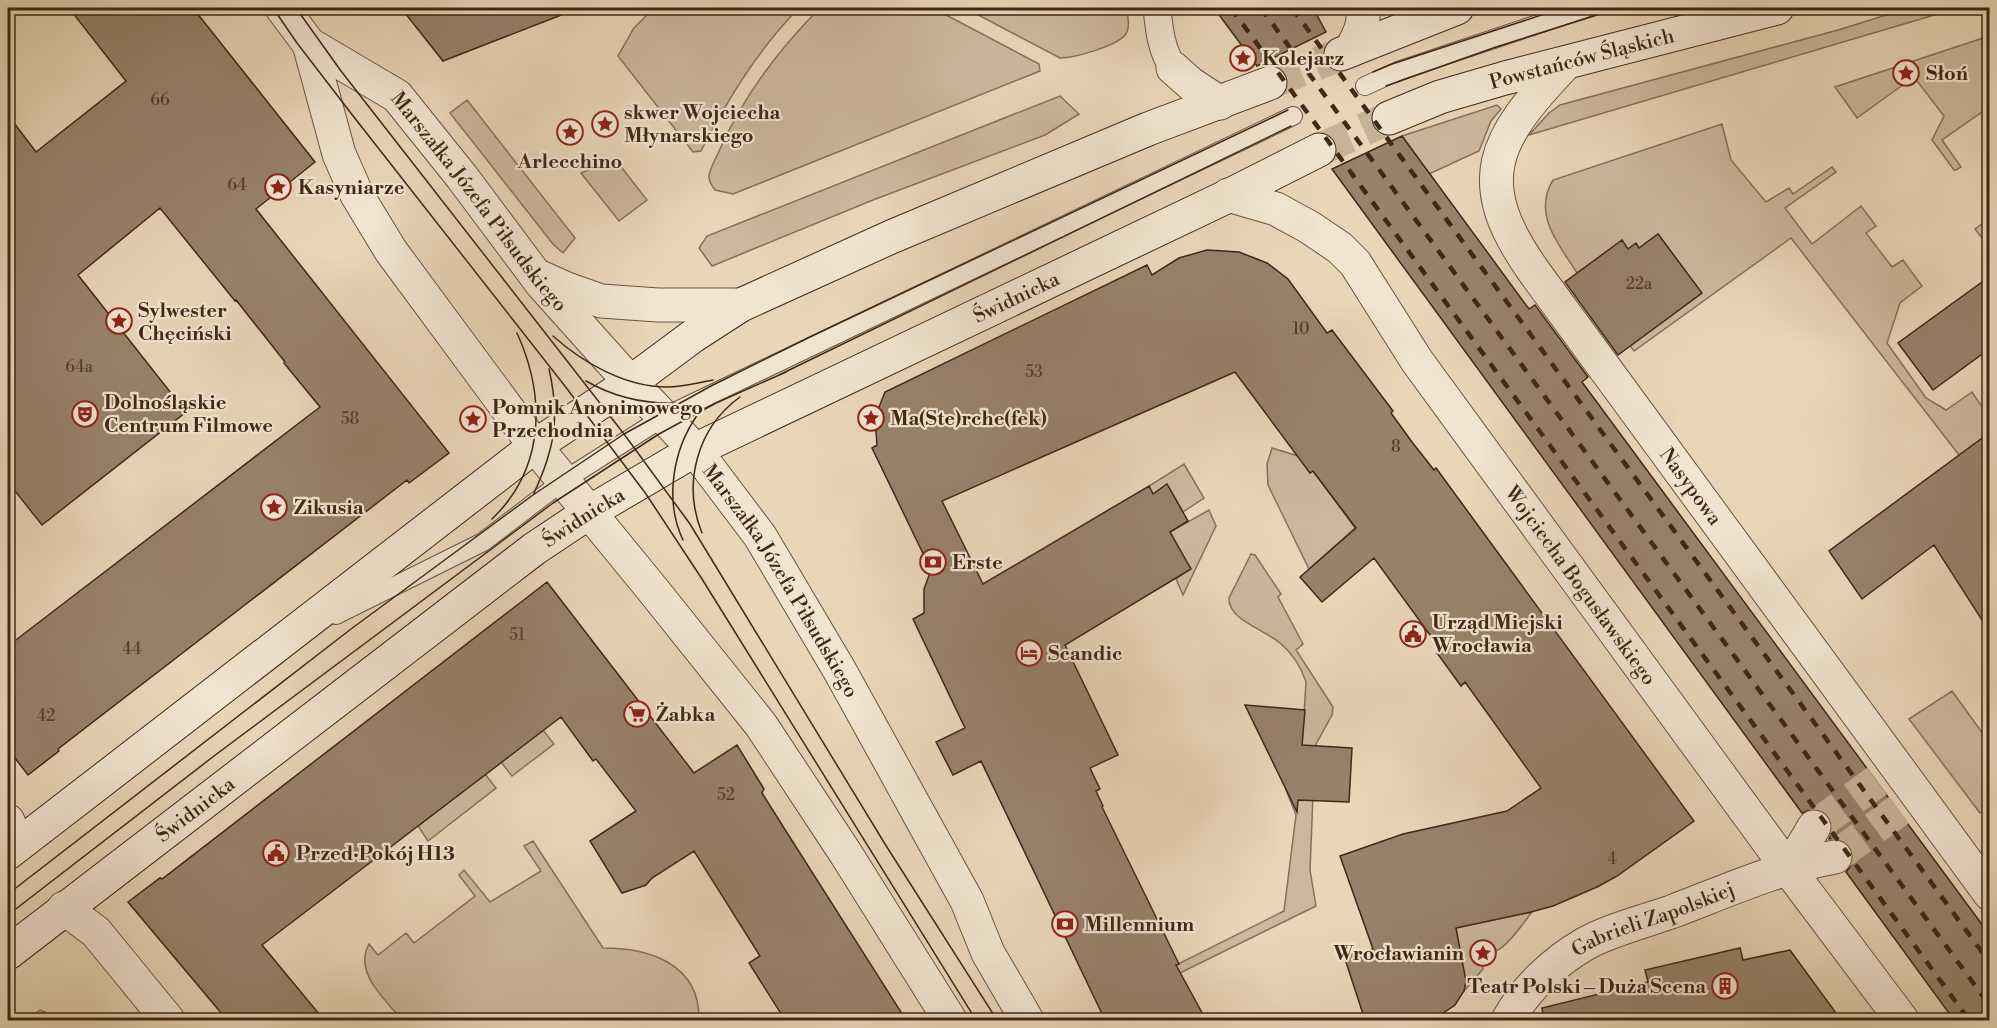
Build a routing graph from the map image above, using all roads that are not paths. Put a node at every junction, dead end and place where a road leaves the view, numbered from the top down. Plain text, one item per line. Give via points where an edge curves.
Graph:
1 (282, 8) edge
2 (1157, 8) edge
3 (1363, 8) edge
4 (1457, 8) edge
5 (1586, 8) edge
6 (1778, 8) edge
7 (309, 44) junction
8 (1566, 63) junction
9 (1173, 68) joint
10 (1270, 83) tunnel mouth
11 (1365, 86) dead end
12 (1220, 104) junction
13 (1293, 116) dead end
14 (1389, 118) tunnel mouth
15 (1319, 150) tunnel mouth
16 (1228, 195) junction
17 (533, 273) junction
18 (741, 305) junction
19 (630, 382) junction
20 (664, 417) junction
21 (535, 446) junction
22 (695, 450) junction
23 (563, 481) junction
24 (588, 513) junction
25 (280, 642) junction
26 (1814, 827) tunnel mouth
27 (11, 840) edge
28 (1835, 857) tunnel mouth
29 (1789, 869) junction
30 (1989, 894) edge
31 (64, 908) junction
32 (8, 953) edge
33 (168, 1020) edge
34 (950, 1020) edge
35 (1027, 1020) edge
36 (1508, 1020) edge
37 (1902, 1020) edge

1 - 7 street, Marszałka Józefa Piłsudskiego
2 - 9 street via 1161,40
3 - 4 street via 1362,29 1346,52
5 - 11 lane via 1398,71
6 - 8 street, Powstańców Śląskich
7 - 17 street, Marszałka Józefa Piłsudskiego via 397,96
7 - 21 street, Marszałka Józefa Piłsudskiego via 335,143 357,195 391,251
8 - 14 street, Powstańców Śląskich via 1440,97
8 - 30 street, Nasypowa via 1538,92 1504,144 1495,188 1508,230 1519,251 1908,803
9 - 12 street
10 - 12 street
12 - 18 street via 1148,129
13 - 20 lane
15 - 16 street
16 - 22 street, Świdnicka
16 - 29 street, Wojciecha Bogusławskiego via 1276,209 1340,248 1355,263 1417,361
17 - 18 street via 601,301
17 - 19 street, Marszałka Józefa Piłsudskiego
18 - 19 street
19 - 20 street, Marszałka Józefa Piłsudskiego
19 - 21 street
20 - 22 street, Marszałka Józefa Piłsudskiego
20 - 23 lane
21 - 23 street, Marszałka Józefa Piłsudskiego
21 - 25 street
22 - 24 street, Świdnicka
22 - 35 street, Marszałka Józefa Piłsudskiego via 760,536 823,642 967,901 988,953
23 - 24 street, Marszałka Józefa Piłsudskiego
23 - 25 lane via 483,542
24 - 31 street, Świdnicka via 534,549
24 - 34 street, Marszałka Józefa Piłsudskiego via 761,725
25 - 27 street
26 - 29 street
28 - 29 street, Gabrieli Zapolskiej
29 - 36 street, Gabrieli Zapolskiej via 1587,943 1558,961 1534,984
29 - 37 street, Wojciecha Bogusławskiego
31 - 32 street, Świdnicka
31 - 33 street via 96,932

